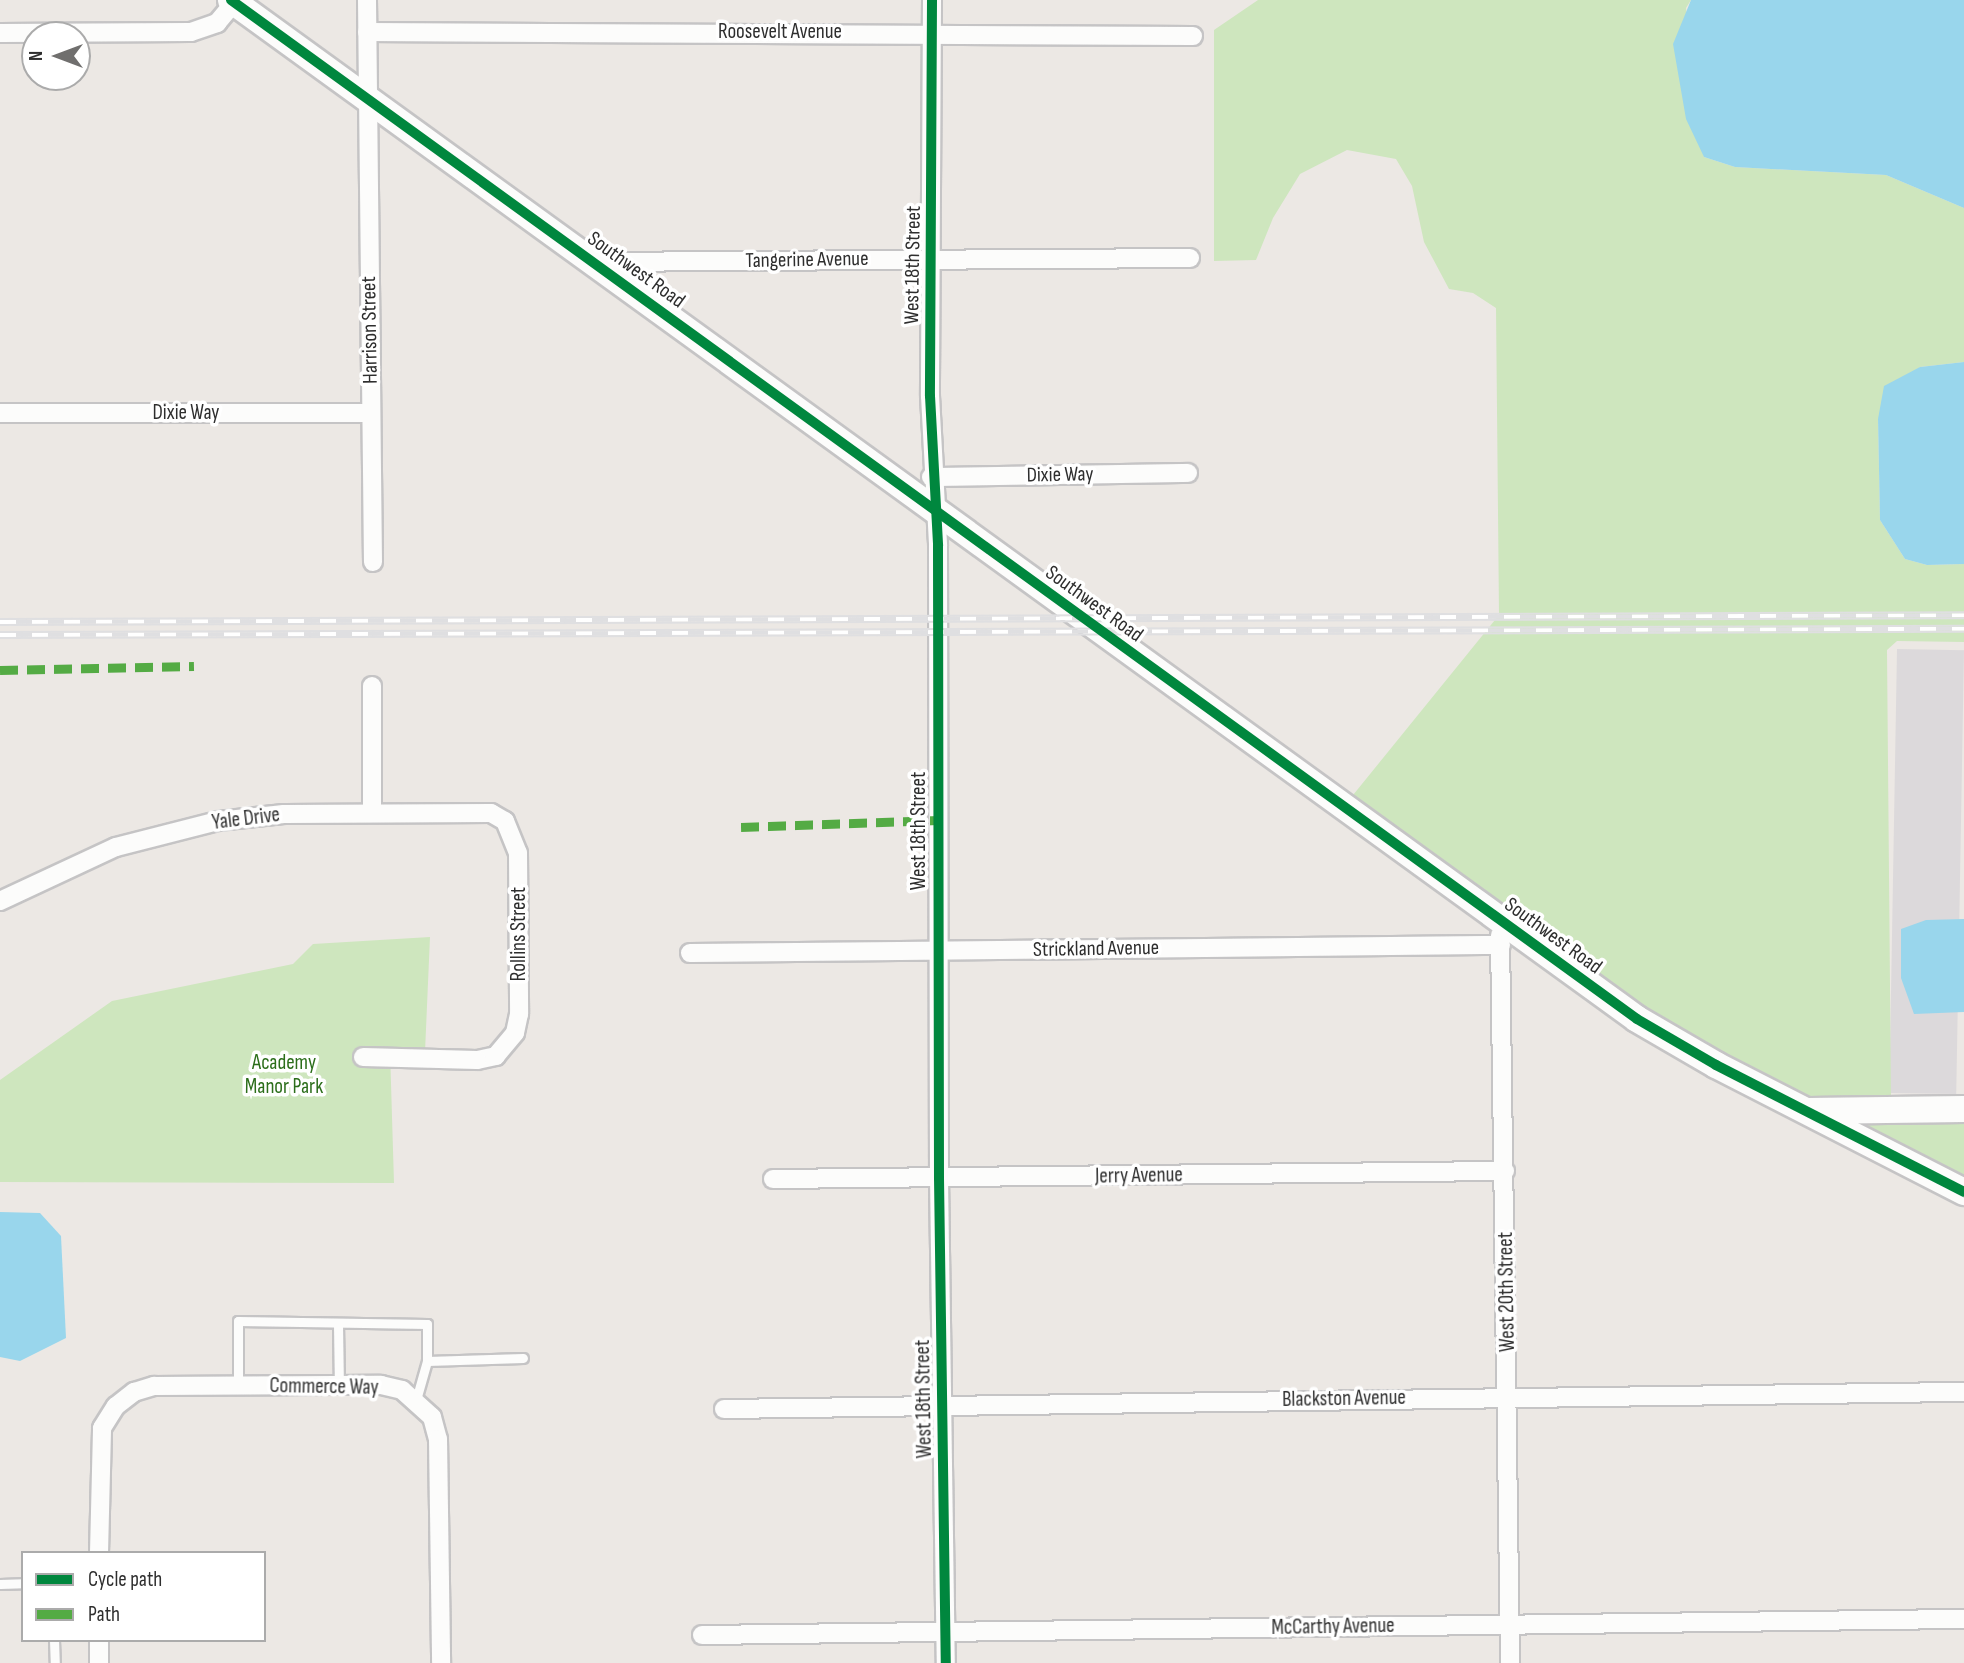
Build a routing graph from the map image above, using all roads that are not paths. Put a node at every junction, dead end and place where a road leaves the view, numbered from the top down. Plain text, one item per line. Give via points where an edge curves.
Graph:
1 (367, 0) edge
2 (932, 0) edge
3 (232, 1) edge
4 (932, 32) junction
5 (0, 33) edge
6 (367, 33) junction
7 (1193, 36) dead end
8 (366, 98) junction
9 (933, 258) junction
10 (1190, 258) dead end
11 (591, 262) junction
12 (0, 413) edge
13 (372, 413) junction
14 (1188, 473) dead end
15 (931, 477) junction
16 (934, 511) junction
17 (373, 562) dead end
18 (372, 686) dead end
19 (372, 811) junction
20 (505, 821) joint
21 (1, 898) edge
22 (1500, 933) junction
23 (939, 951) junction
24 (690, 953) dead end
25 (363, 1057) dead end
26 (1964, 1109) edge
27 (1804, 1111) junction
28 (1505, 1171) junction
29 (939, 1178) junction
30 (773, 1179) dead end
31 (1964, 1192) edge
32 (338, 1325) junction
33 (523, 1358) dead end
34 (427, 1362) junction
35 (238, 1386) junction
36 (339, 1386) junction
37 (1964, 1392) edge
38 (1509, 1397) junction
39 (416, 1400) junction
40 (944, 1404) junction
41 (724, 1409) dead end
42 (99, 1551) edge
43 (21, 1583) edge
44 (0, 1584) edge
45 (1964, 1619) edge
46 (1509, 1625) junction
47 (946, 1630) junction
48 (702, 1635) dead end
49 (54, 1642) edge
50 (99, 1642) edge
51 (55, 1663) edge
52 (99, 1663) edge
53 (441, 1663) edge
54 (946, 1663) edge
55 (1510, 1663) edge

1 - 6 street, Harrison Street
2 - 4 street, West 18th Street
3 - 5 street via 217,23 191,32
3 - 8 street, Southwest Road
4 - 6 street, Roosevelt Avenue
4 - 7 street, Roosevelt Avenue
4 - 9 street, West 18th Street
6 - 8 street, Harrison Street
8 - 11 street, Southwest Road
8 - 13 street, Harrison Street
9 - 10 street, Tangerine Avenue
9 - 11 street, Tangerine Avenue
9 - 15 street, West 18th Street
11 - 16 street, Southwest Road
12 - 13 street, Dixie Way
13 - 17 street, Harrison Street
14 - 15 street, Dixie Way
15 - 16 street, West 18th Street
16 - 22 street, Southwest Road
16 - 23 street, West 18th Street
18 - 19 street
19 - 20 street, Yale Drive via 491,813
19 - 21 street, Yale Drive via 271,815 166,833 116,847
20 - 25 street, Rollins Street via 519,853 519,1014 507,1047 496,1056 477,1060
22 - 23 street, Strickland Avenue
22 - 27 street, Southwest Road via 1637,1018
22 - 28 street, West 20th Street
23 - 24 street, Strickland Avenue
23 - 29 street, West 18th Street
26 - 27 street
27 - 31 street, Southwest Road
28 - 29 street, Jerry Avenue
28 - 38 street, West 20th Street
29 - 30 street, Jerry Avenue
29 - 40 street, West 18th Street
32 - 34 lane via 427,1324
32 - 35 lane via 238,1321
32 - 36 lane
33 - 34 lane
34 - 39 lane
35 - 36 street, Commerce Way
35 - 42 street, Commerce Way via 154,1386 134,1392 116,1406 102,1428 98,1453
36 - 39 street, Commerce Way via 381,1385 402,1390
37 - 38 street, Blackston Avenue
38 - 40 street, Blackston Avenue
38 - 46 street, West 20th Street
39 - 53 street via 432,1417 438,1439
40 - 41 street, Blackston Avenue
40 - 47 street, West 18th Street
43 - 44 lane
45 - 46 street, McCarthy Avenue
46 - 47 street, McCarthy Avenue
46 - 55 street, West 20th Street
47 - 48 street, McCarthy Avenue
47 - 54 street, West 18th Street
49 - 51 lane
50 - 52 street

